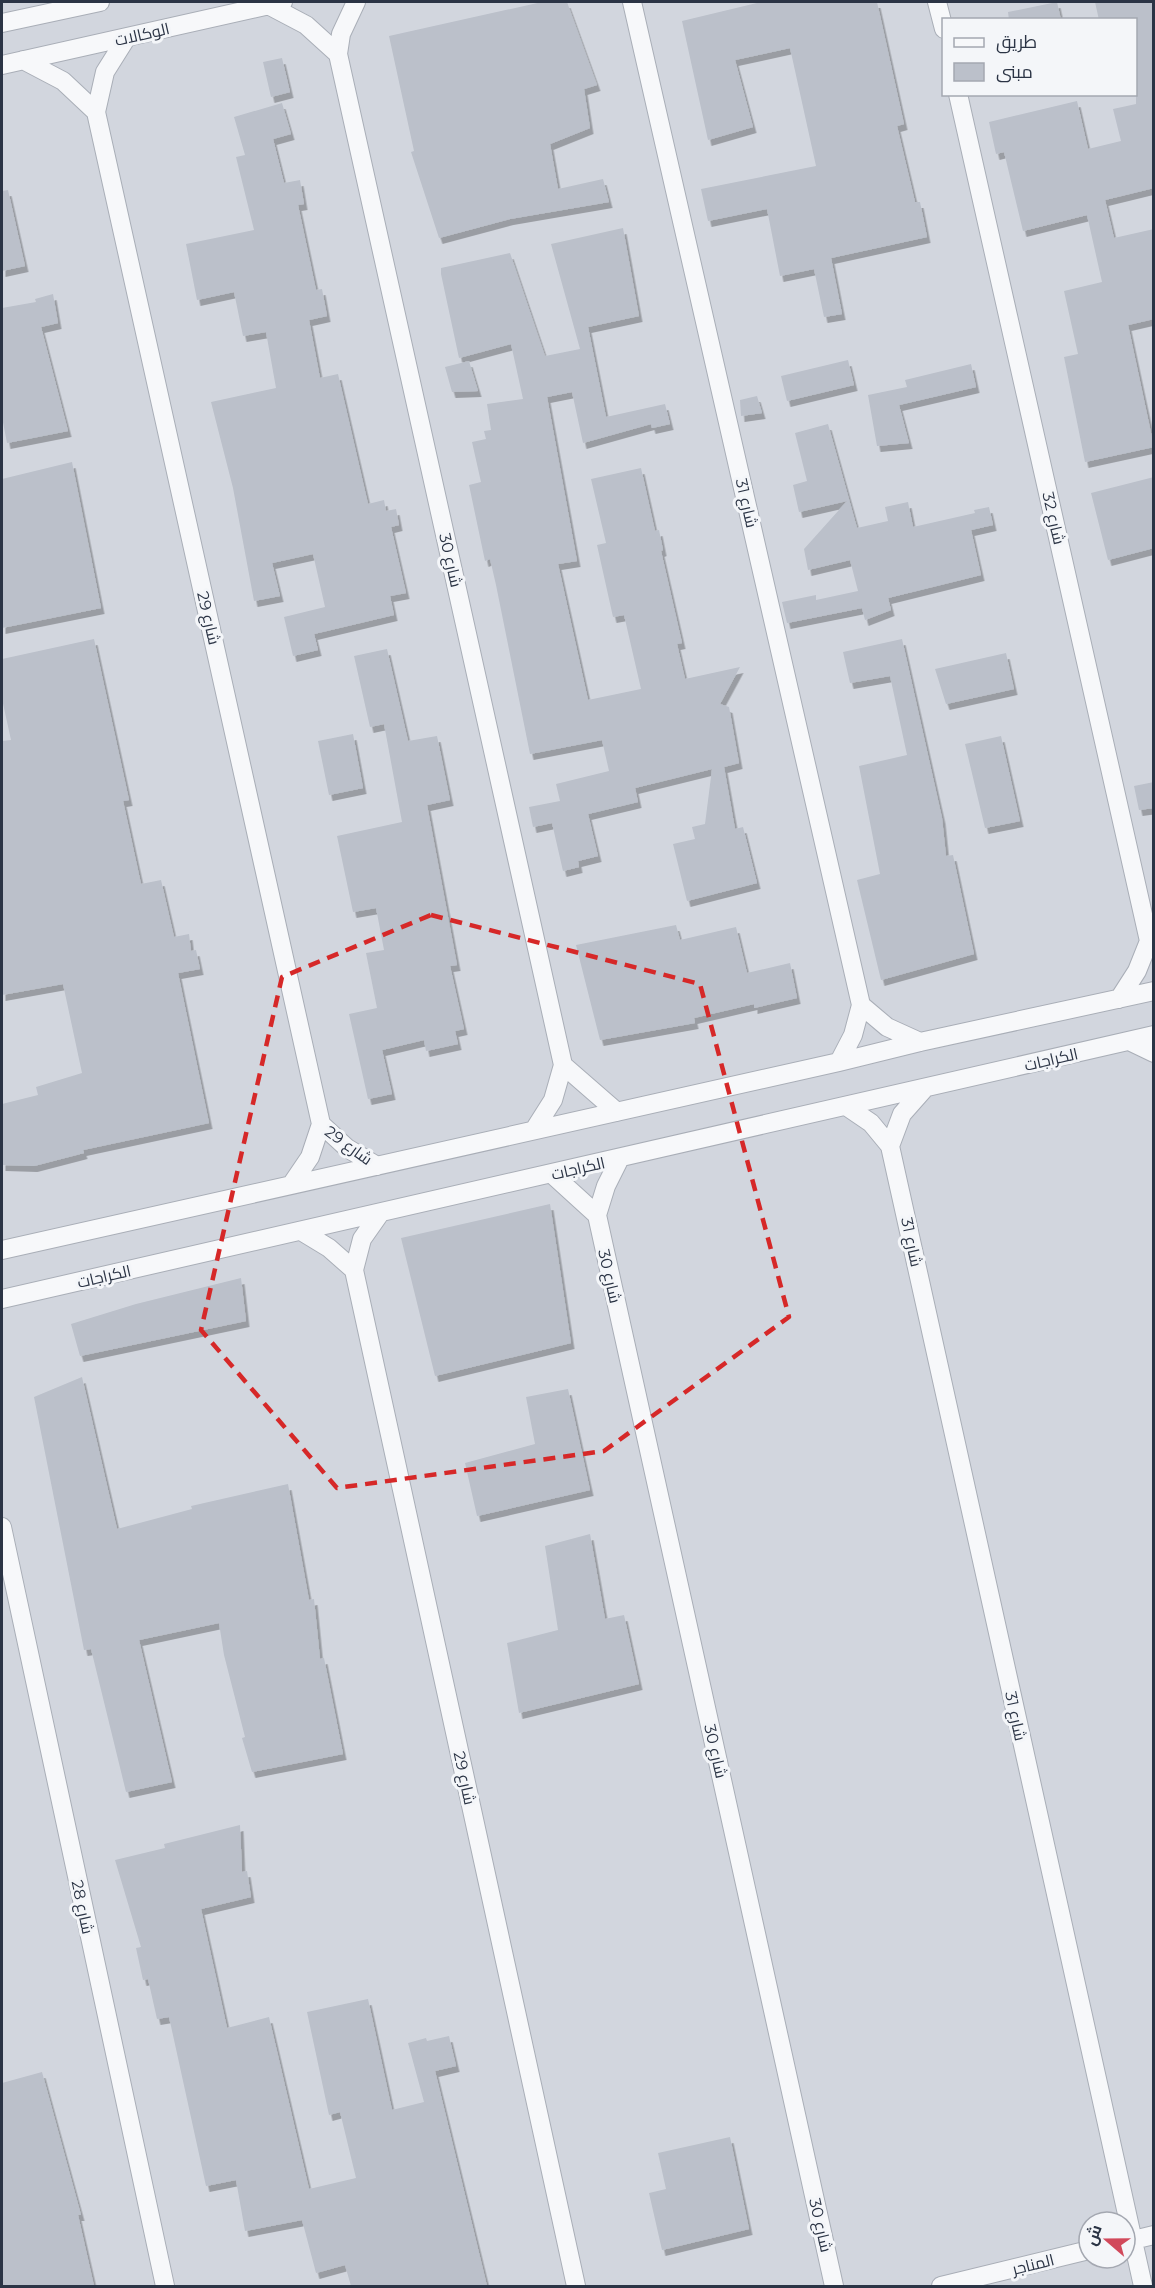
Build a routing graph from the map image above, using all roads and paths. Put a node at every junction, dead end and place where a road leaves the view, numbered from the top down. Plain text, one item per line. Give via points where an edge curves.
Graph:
1 (36, 2) edge
2 (100, 2) edge
3 (356, 2) edge
4 (632, 2) edge
5 (937, 2) edge
6 (276, 3) edge
7 (23, 18) junction
8 (942, 21) edge
9 (2, 23) edge
10 (127, 37) junction
11 (338, 54) junction
12 (23, 60) junction
13 (2, 65) edge
14 (958, 96) edge
15 (96, 112) junction
16 (1151, 943) edge
17 (1154, 991) edge
18 (1119, 999) junction
19 (861, 1005) junction
20 (1154, 1035) edge
21 (920, 1041) junction
22 (1129, 1041) junction
23 (1154, 1053) edge
24 (839, 1062) junction
25 (563, 1065) junction
26 (925, 1088) junction
27 (846, 1106) junction
28 (617, 1112) junction
29 (321, 1124) junction
30 (534, 1130) junction
31 (890, 1146) junction
32 (620, 1158) junction
33 (377, 1166) junction
34 (552, 1174) junction
35 (291, 1185) junction
36 (381, 1212) junction
37 (597, 1215) junction
38 (301, 1230) junction
39 (2, 1250) edge
40 (354, 1270) junction
41 (2, 1299) edge
42 (2, 1527) edge
43 (1121, 2210) edge
44 (1154, 2235) edge
45 (1137, 2239) edge
46 (1077, 2253) edge
47 (1137, 2268) edge
48 (165, 2286) edge
49 (576, 2286) edge
50 (834, 2286) edge
51 (942, 2286) edge
52 (1143, 2286) edge

1 - 7 street
2 - 7 street
3 - 11 street, شارع 30 via 341,34
4 - 19 street, شارع 31
5 - 8 street
6 - 10 street, الوكالات
6 - 11 street
7 - 9 street
10 - 12 street, الوكالات
10 - 15 street, شارع 29 via 105,72
11 - 25 street, شارع 30
12 - 13 street, الوكالات
12 - 15 street via 63,81
14 - 16 street, شارع 32
15 - 29 street, شارع 29
16 - 18 street, شارع 32
17 - 18 street
18 - 21 street
19 - 21 street via 887,1026
19 - 24 street, شارع 31 via 853,1035
20 - 22 street, الكراجات
21 - 24 street
22 - 23 street
22 - 26 street, الكراجات
24 - 28 street
25 - 28 street
25 - 30 street, شارع 30 via 553,1100
26 - 27 street, الكراجات
26 - 31 street via 902,1114
27 - 31 street, شارع 31 via 871,1123
27 - 32 street, الكراجات
28 - 30 street
29 - 33 street, شارع 29 via 347,1148
29 - 35 street, شارع 29 via 310,1157
30 - 33 street
31 - 43 street, شارع 31
32 - 34 street, الكراجات
32 - 37 street, شارع 30
33 - 35 street
34 - 36 street, الكراجات
34 - 37 street
35 - 39 street
36 - 38 street, الكراجات
36 - 40 street, شارع 29 via 362,1239
37 - 50 street, شارع 30
38 - 40 street
38 - 41 street, الكراجات
40 - 49 street, شارع 29
42 - 48 street, شارع 28
44 - 45 street
46 - 51 street, المناجر
47 - 52 street, شارع 31

